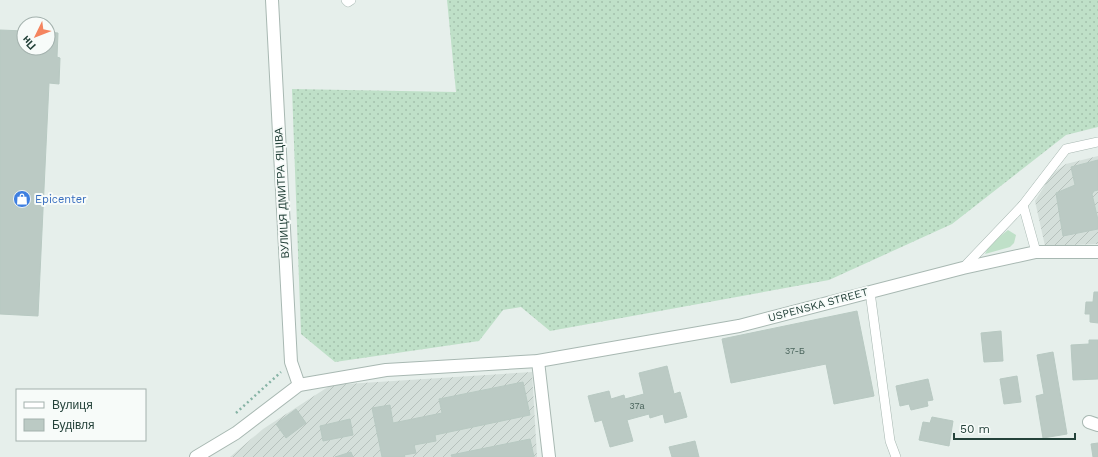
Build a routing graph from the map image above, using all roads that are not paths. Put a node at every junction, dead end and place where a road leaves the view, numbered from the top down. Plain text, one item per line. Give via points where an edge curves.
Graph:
1 (272, 0) edge
2 (346, 0) edge
3 (351, 0) edge
4 (1098, 142) edge
5 (1023, 205) junction
6 (1036, 252) junction
7 (1098, 252) edge
8 (963, 268) junction
9 (870, 292) junction
10 (538, 361) junction
11 (300, 385) junction
12 (196, 457) edge
13 (549, 457) edge
14 (896, 457) edge

1 - 11 street, ВУЛИЦЯ ДМИТРА ЯЦІВА via 292,362
2 - 3 lane
4 - 5 lane via 1066,149
5 - 6 lane
5 - 8 lane
6 - 7 street, USPENSKA STREET
6 - 8 street, USPENSKA STREET
8 - 9 street, USPENSKA STREET
9 - 10 street, USPENSKA STREET via 739,326
9 - 14 lane via 890,441
10 - 11 street, USPENSKA STREET via 386,370
10 - 13 street
11 - 12 street via 236,433

